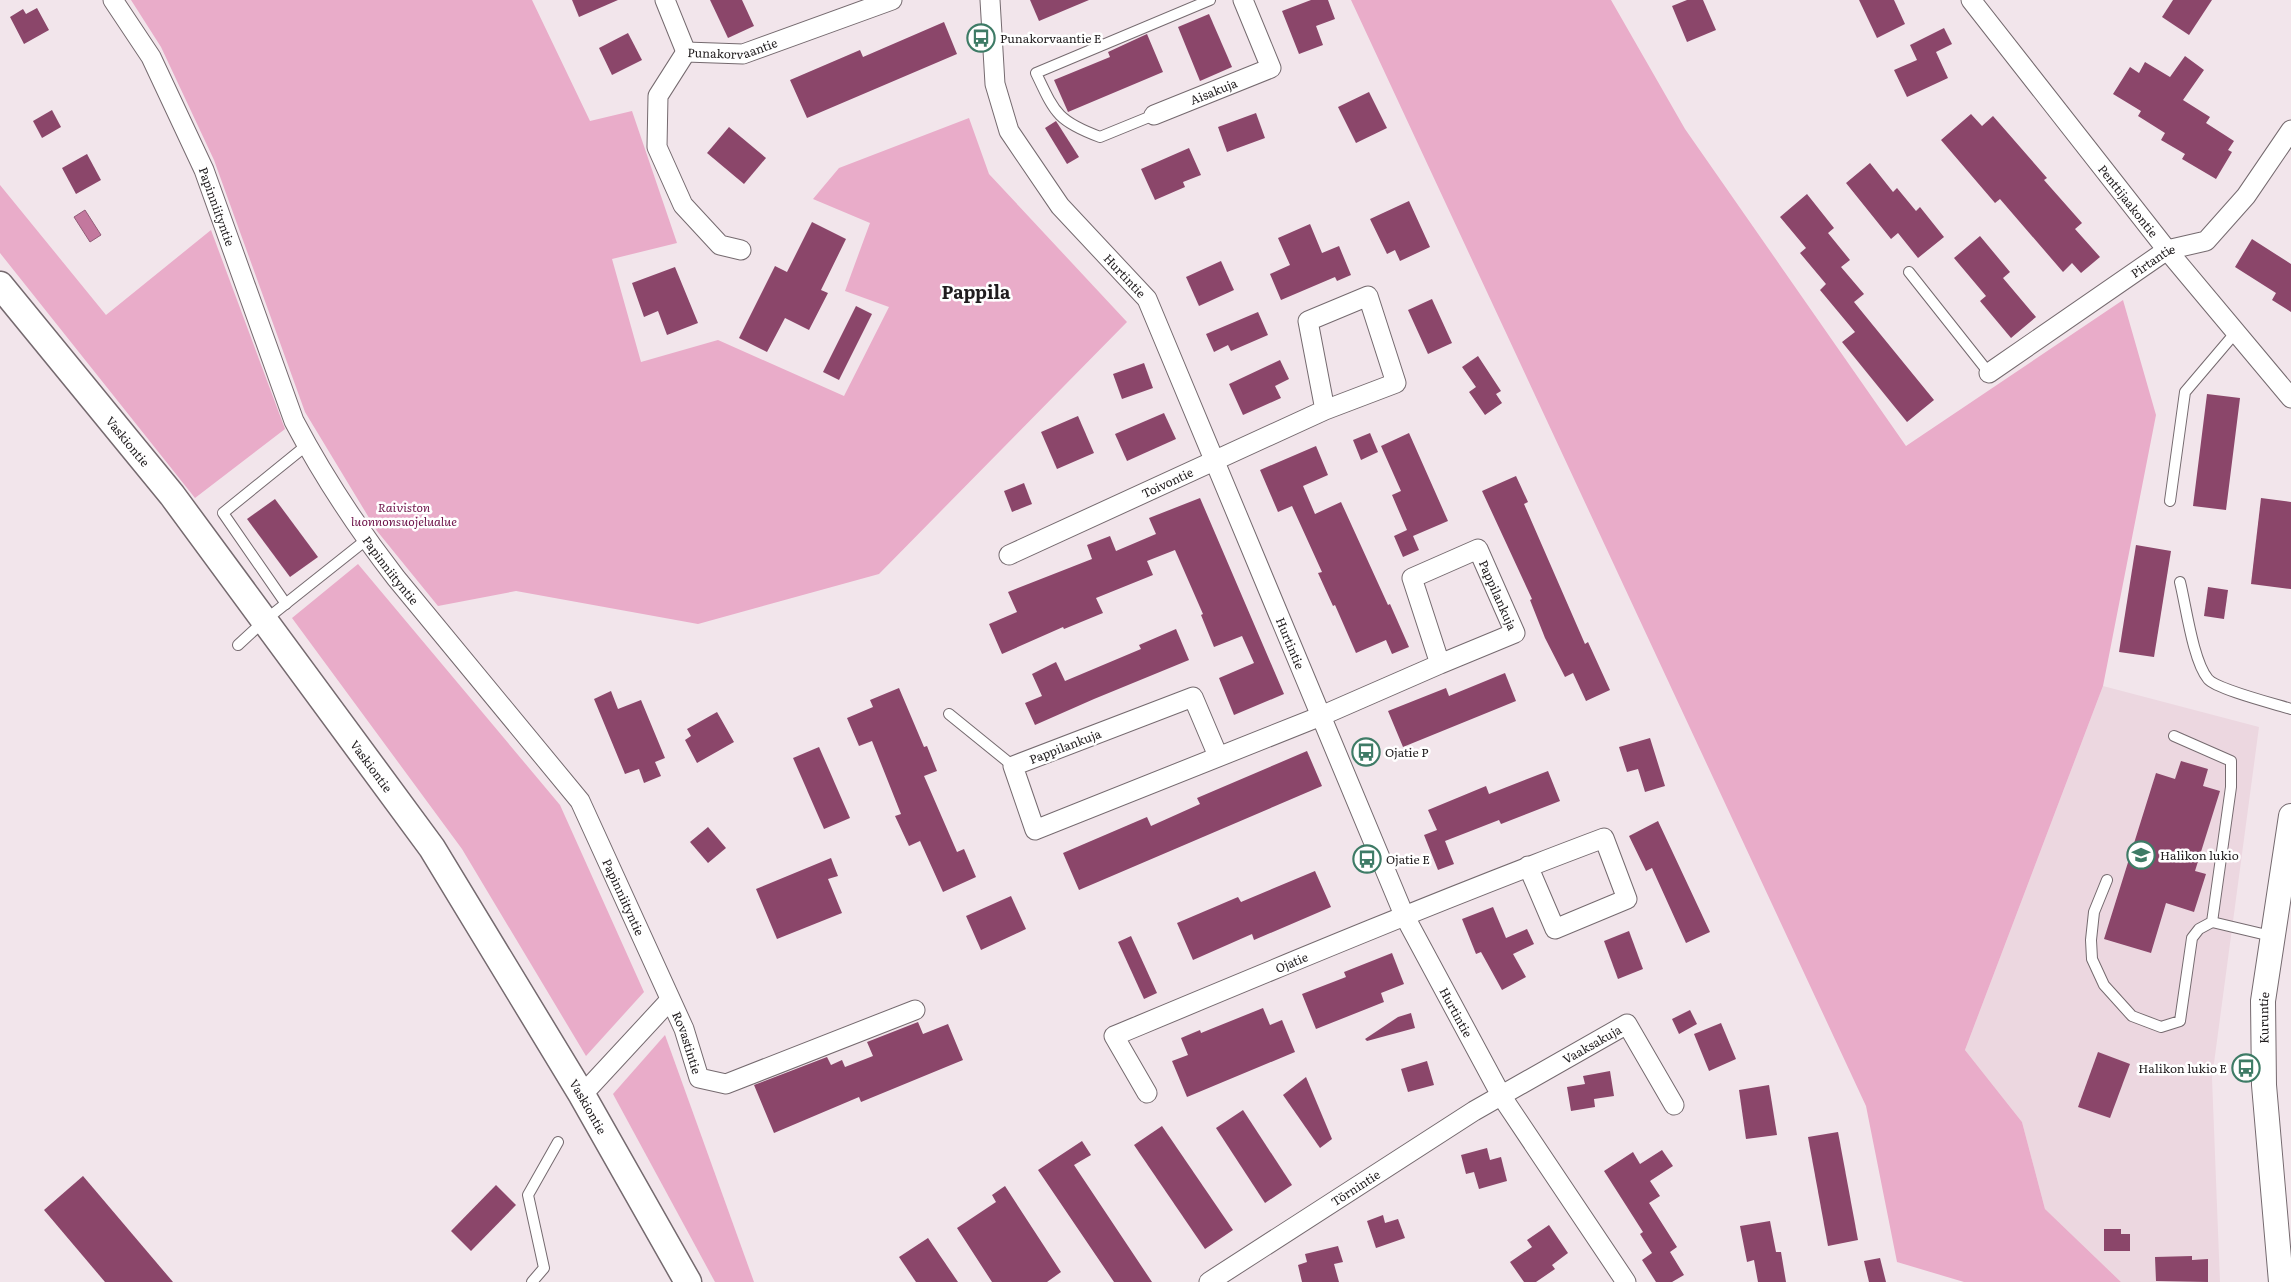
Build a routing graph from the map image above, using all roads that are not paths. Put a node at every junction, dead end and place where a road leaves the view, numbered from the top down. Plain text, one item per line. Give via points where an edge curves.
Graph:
1 (113, 0) edge
2 (666, 0) edge
3 (892, 0) edge
4 (990, 0) edge
5 (1210, 0) edge
6 (1243, 0) edge
7 (1971, 0) edge
8 (686, 52) junction
9 (1154, 115) joint
10 (2288, 139) edge
11 (741, 250) dead end
12 (2168, 250) junction
13 (1909, 272) dead end
14 (0, 285) edge
15 (2236, 332) junction
16 (1990, 373) joint
17 (2291, 398) edge
18 (1324, 410) junction
19 (307, 445) junction
20 (1214, 460) junction
21 (2170, 501) dead end
22 (366, 540) junction
23 (1009, 555) dead end
24 (2180, 582) dead end
25 (286, 604) junction
26 (264, 621) junction
27 (238, 645) dead end
28 (1440, 664) junction
29 (2291, 709) edge
30 (949, 714) dead end
31 (1321, 716) junction
32 (2174, 736) dead end
33 (1218, 756) junction
34 (1013, 766) junction
35 (2291, 816) edge
36 (1528, 866) junction
37 (2107, 880) dead end
38 (1404, 915) junction
39 (2212, 922) junction
40 (2271, 936) junction
41 (670, 1000) junction
42 (915, 1010) dead end
43 (1147, 1093) dead end
44 (582, 1095) junction
45 (1502, 1097) junction
46 (1674, 1105) dead end
47 (558, 1142) dead end
48 (1623, 1281) edge
49 (532, 1282) edge
50 (688, 1282) edge
51 (1209, 1282) edge
52 (2281, 1282) edge

1 - 19 street, Papinniityntie via 151,57 204,170 294,421
2 - 8 street
3 - 8 street, Punakorvaantie via 743,54
4 - 20 street, Hurtintie via 995,84 1009,131 1060,206 1147,299
5 - 9 lane via 1036,73 1054,112 1077,129 1100,137
6 - 9 street, Aisakuja via 1271,68
7 - 12 street, Penttijaakontie
8 - 11 street, Punakorvaantie via 658,96 657,147 683,205 720,245
10 - 12 street, Pirtantie via 2246,196 2206,241
12 - 15 street, Penttijaakontie
12 - 16 street, Pirtantie
13 - 16 lane
14 - 26 main road, Vaskiontie via 172,495
15 - 17 street, Penttijaakontie
15 - 21 lane via 2184,392
18 - 18 street, Toivontie via 1308,321 1368,296 1396,383
18 - 20 street, Toivontie
19 - 22 street, Papinniityntie
19 - 25 lane via 223,513
20 - 23 street, Toivontie
20 - 31 street, Hurtintie
22 - 25 lane
22 - 41 street, Papinniityntie via 580,801
24 - 29 lane via 2199,663 2208,680
25 - 26 lane
26 - 27 lane
26 - 44 main road, Vaskiontie via 432,848
28 - 28 street, Pappilankuja via 1412,578 1478,549 1515,633
28 - 31 street, Pappilankuja
30 - 34 lane
31 - 33 street, Pappilankuja
31 - 38 street, Hurtintie
32 - 39 lane via 2231,761 2232,787
33 - 34 street, Pappilankuja via 1192,697
33 - 34 street, Pappilankuja via 1035,830
35 - 40 street, Kuruntie
36 - 36 street, Ojatie via 1604,838 1627,899 1555,929
36 - 38 street, Ojatie
37 - 39 lane via 2094,912 2090,940 2092,959 2104,985 2132,1016 2161,1027 2180,1021 2192,938 2199,929
38 - 43 street, Ojatie via 1114,1036
38 - 45 street, Hurtintie
39 - 40 lane
40 - 52 street, Kuruntie via 2263,1001 2264,1085
41 - 42 street, Rovastintie via 684,1029 699,1078 726,1084
41 - 44 street, Rovastintie
44 - 50 main road, Vaskiontie
45 - 46 street, Vaaksakuja via 1627,1024
45 - 48 street, Hurtintie
45 - 51 street, Törnintie via 1474,1111
47 - 49 lane via 528,1195 544,1268

